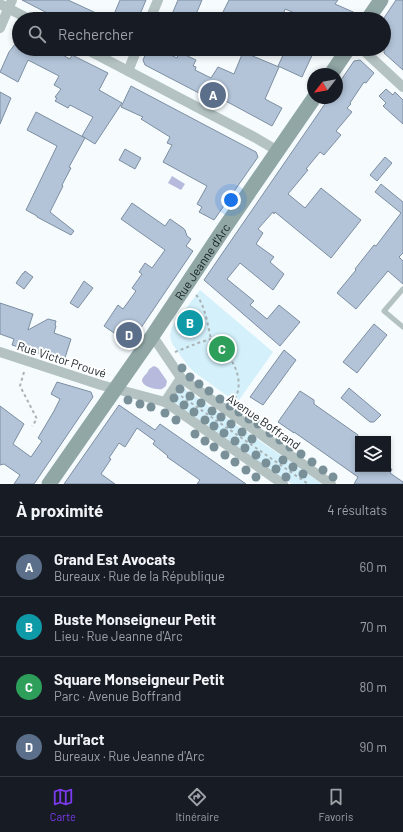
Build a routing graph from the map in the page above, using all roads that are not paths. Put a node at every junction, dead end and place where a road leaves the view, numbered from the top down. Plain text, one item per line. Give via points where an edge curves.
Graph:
1 (158, 0) edge
2 (382, 0) edge
3 (7, 4) edge
4 (19, 12) edge
5 (153, 12) edge
6 (373, 12) edge
7 (0, 28) edge
8 (99, 56) edge
9 (134, 56) edge
10 (343, 56) edge
11 (370, 56) edge
12 (335, 68) edge
13 (128, 71) junction
14 (403, 87) edge
15 (310, 104) edge
16 (278, 152) junction
17 (403, 289) edge
18 (403, 327) edge
19 (151, 338) junction
20 (0, 352) edge
21 (181, 378) junction
22 (116, 389) junction
23 (165, 402) junction
24 (49, 484) edge
25 (283, 484) edge
26 (331, 484) edge

1 - 5 street
2 - 6 main road
3 - 4 street
3 - 7 street
8 - 13 street
9 - 13 street
10 - 12 main road
11 - 14 street
13 - 16 street via 261,140
15 - 16 main road, Rue Jeanne d'Arc
16 - 19 main road, Rue Jeanne d'Arc
17 - 18 lane via 384,311
19 - 21 street, Avenue Boffrand via 156,341
19 - 22 main road, Rue Jeanne d'Arc
20 - 22 street, Rue Victor Prouvé
21 - 23 street
21 - 26 street, Avenue Boffrand
22 - 23 street
22 - 24 main road, Rue Jeanne d'Arc
23 - 25 street

